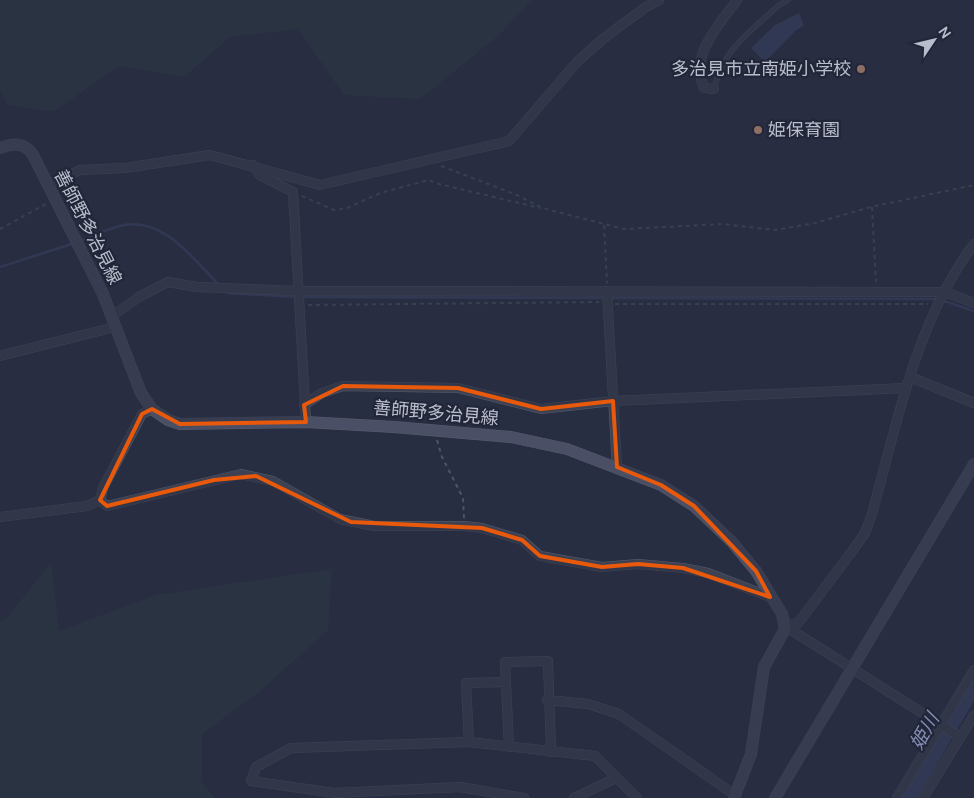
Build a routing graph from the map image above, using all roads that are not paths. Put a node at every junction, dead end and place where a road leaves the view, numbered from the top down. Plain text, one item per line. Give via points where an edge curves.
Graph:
1 (659, 0) edge
2 (737, 0) edge
3 (788, 0) edge
4 (714, 89) joint
5 (0, 148) edge
6 (253, 165) junction
7 (48, 185) junction
8 (974, 244) edge
9 (298, 291) junction
10 (607, 291) junction
11 (945, 292) junction
12 (974, 303) edge
13 (114, 321) junction
14 (0, 356) edge
15 (910, 377) junction
16 (906, 388) junction
17 (613, 401) junction
18 (974, 403) edge
19 (304, 405) junction
20 (152, 409) junction
21 (306, 422) junction
22 (974, 464) edge
23 (617, 467) junction
24 (100, 500) junction
25 (0, 517) edge
26 (770, 597) junction
27 (785, 626) junction
28 (851, 668) junction
29 (974, 670) edge
30 (505, 682) junction
31 (547, 700) junction
32 (974, 715) edge
33 (942, 725) junction
34 (960, 737) junction
35 (469, 742) junction
36 (509, 747) junction
37 (551, 752) junction
38 (616, 778) junction
39 (408, 794) edge
40 (735, 797) edge
41 (524, 798) edge
42 (574, 798) edge
43 (637, 798) edge
44 (776, 798) edge
45 (897, 798) edge
46 (923, 798) edge

1 - 6 street via 604,38 577,62 509,140 320,185
2 - 4 street via 707,42 700,58 700,79 704,88
3 - 4 lane via 725,57
5 - 7 main road, 善師野多治見線 via 19,143 28,147
6 - 7 street via 226,157 203,155 125,168 80,170
6 - 9 street via 260,174 293,192
7 - 13 main road, 善師野多治見線
8 - 11 street
9 - 10 street
9 - 13 street via 168,282 139,297
9 - 19 street
10 - 11 street
10 - 17 street
11 - 12 street
11 - 15 street
13 - 14 street
13 - 20 main road, 善師野多治見線 via 141,393
15 - 16 street
15 - 18 street
16 - 17 street
16 - 27 street via 865,533 799,622
17 - 19 street via 541,409 458,388 343,386 322,393
17 - 23 street
19 - 21 street
20 - 21 main road, 善師野多治見線 via 180,424
20 - 24 street via 142,414 103,488
21 - 23 main road, 善師野多治見線 via 511,437 567,449
22 - 28 main road
23 - 26 main road, 善師野多治見線 via 661,485 694,506 732,542 756,571
24 - 25 street via 86,506
24 - 26 street via 107,506 242,474 273,481 350,522 374,526 482,528 522,540 540,556 602,567 638,564 683,568 708,573
26 - 27 main road, 善師野多治見線 via 782,614
27 - 28 street
27 - 40 main road via 764,667 751,754
28 - 33 street
28 - 44 main road
29 - 33 street
30 - 31 street via 505,662 548,661
30 - 35 street via 466,683
30 - 36 street
31 - 37 street
31 - 40 street via 588,704 619,714
32 - 34 street
33 - 34 street
33 - 45 street
34 - 46 street
35 - 36 street
35 - 39 street via 291,748 256,767 251,782 336,793
36 - 37 street
37 - 38 street via 595,756
38 - 42 street
38 - 43 street
39 - 41 street via 460,787

